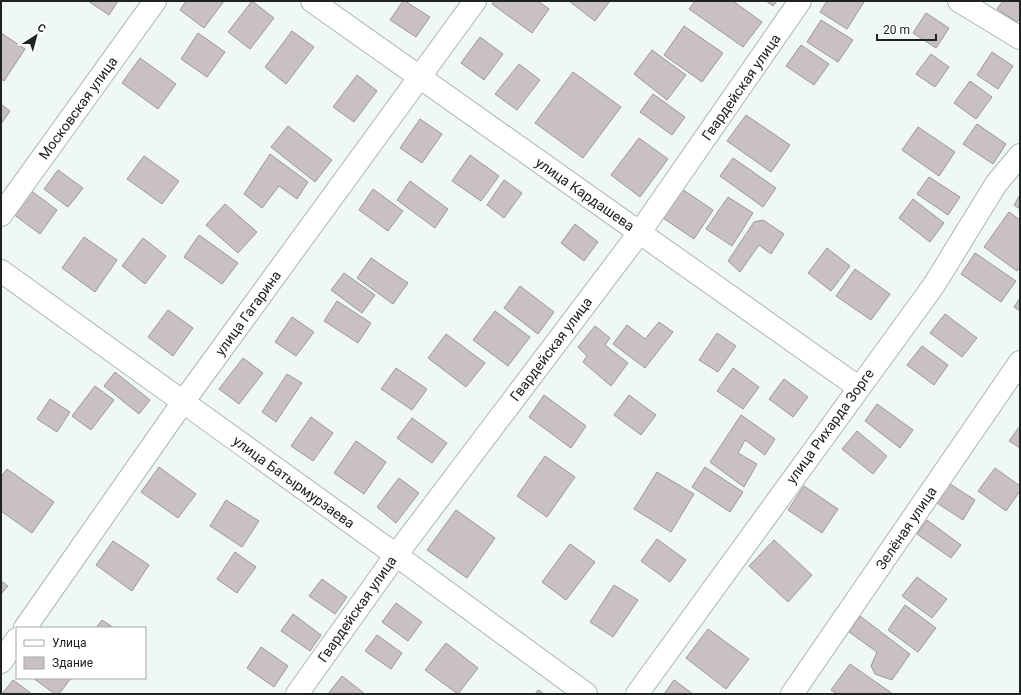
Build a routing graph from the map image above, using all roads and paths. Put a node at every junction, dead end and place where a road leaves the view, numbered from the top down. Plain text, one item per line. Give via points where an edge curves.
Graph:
1 (155, 1) edge
2 (312, 1) edge
3 (475, 1) edge
4 (800, 1) edge
5 (959, 1) edge
6 (1020, 38) edge
7 (420, 77) junction
8 (1020, 155) edge
9 (1, 215) edge
10 (640, 232) junction
11 (1, 271) edge
12 (1020, 362) edge
13 (858, 387) junction
14 (183, 402) junction
15 (396, 555) junction
16 (26, 627) edge
17 (16, 640) edge
18 (1, 662) edge
19 (297, 694) edge
20 (586, 694) edge
21 (636, 694) edge
22 (792, 694) edge

1 - 9 street, Московская улица
2 - 7 street, улица Кардашева
3 - 7 street, улица Гагарина
4 - 10 street, Гвардейская улица
5 - 6 street
7 - 10 street, улица Кардашева
7 - 14 street, улица Гагарина
8 - 13 street, улица Рихарда Зорге via 996,184 934,284
10 - 13 street, улица Кардашева
10 - 15 street, Гвардейская улица
11 - 14 street, улица Батырмурзаева
12 - 22 street, Зелёная улица
13 - 21 street, улица Рихарда Зорге
14 - 15 street, улица Батырмурзаева
14 - 16 street, улица Гагарина
15 - 19 street, Гвардейская улица
15 - 20 street, улица Батырмурзаева
17 - 18 street

